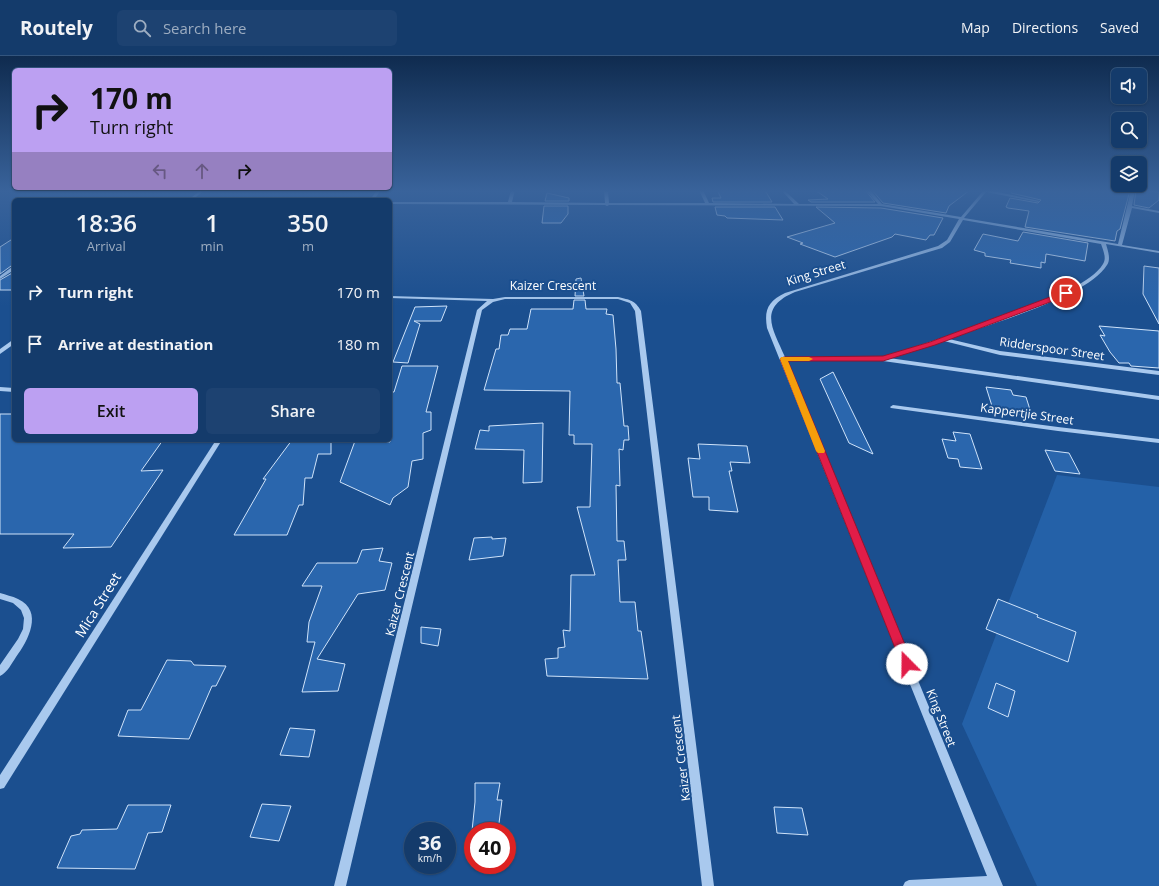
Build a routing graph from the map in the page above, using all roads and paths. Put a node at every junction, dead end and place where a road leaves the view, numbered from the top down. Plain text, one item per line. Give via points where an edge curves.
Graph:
1 (956, 229) edge
2 (1025, 229) edge
3 (1124, 229) edge
4 (1103, 242) junction
5 (1120, 245) junction
6 (1159, 252) edge
7 (12, 269) edge
8 (0, 278) edge
9 (392, 297) edge
10 (492, 300) junction
11 (943, 339) junction
12 (12, 343) edge
13 (0, 352) edge
14 (784, 359) junction
15 (883, 359) junction
16 (1159, 374) edge
17 (0, 390) edge
18 (12, 390) edge
19 (1159, 398) edge
20 (893, 407) dead end
21 (1159, 441) edge
22 (218, 442) edge
23 (0, 596) edge
24 (0, 672) edge
25 (0, 784) edge
26 (996, 884) edge
27 (340, 886) edge
28 (708, 886) edge
29 (909, 886) edge

1 - 14 street, King Street via 949,241 940,247 801,288 779,297 767,313 770,328
2 - 4 street
3 - 5 street
4 - 5 street
4 - 11 street via 1106,264 1079,286 1044,302
5 - 6 street
7 - 8 street
9 - 10 street
10 - 27 street, Kaizer Crescent via 480,310
10 - 28 street, Kaizer Crescent via 508,297 613,298 629,300 638,309
11 - 15 street
11 - 16 street, Ridderspoor Street via 1000,353
12 - 13 street
14 - 15 street
14 - 26 street, King Street
15 - 19 street
17 - 18 street
20 - 21 street, Kappertjie Street
22 - 25 street, Mica Street
23 - 24 street via 23,608 27,613 29,625
26 - 29 street

